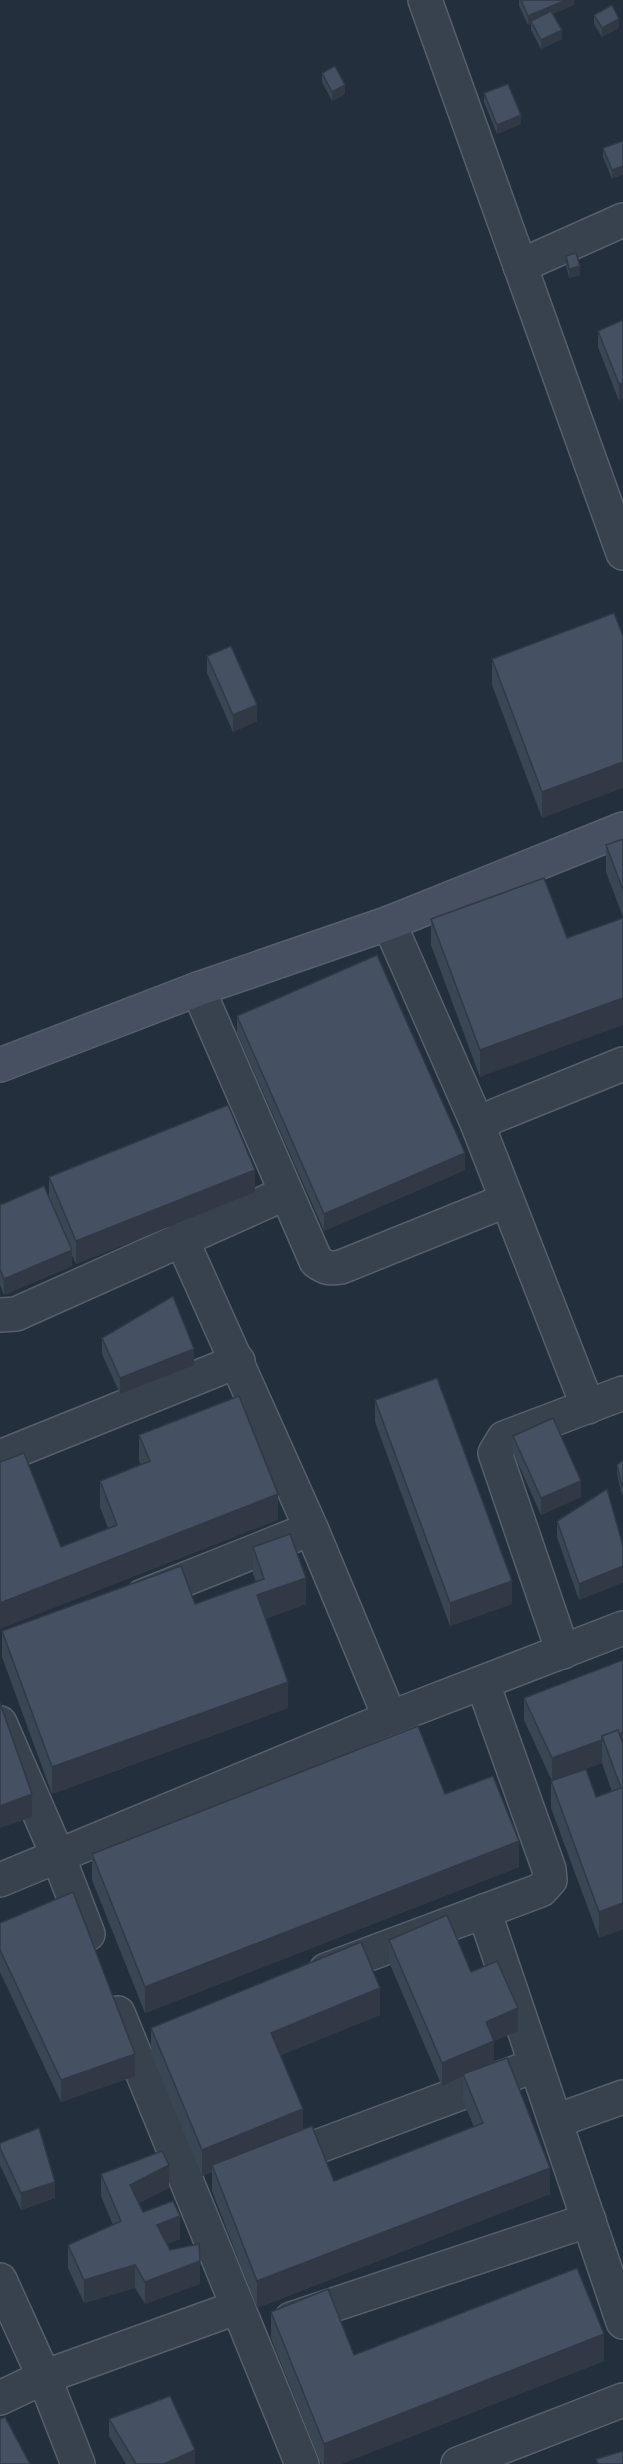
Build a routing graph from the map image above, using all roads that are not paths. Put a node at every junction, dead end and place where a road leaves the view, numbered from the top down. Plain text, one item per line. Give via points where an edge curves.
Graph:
1 (425, 0) edge
2 (623, 220) edge
3 (520, 266) junction
4 (623, 553) edge
5 (623, 828) edge
6 (389, 923) junction
7 (198, 989) junction
8 (623, 1064) edge
9 (0, 1065) edge
10 (477, 1123) junction
11 (286, 1193) junction
12 (507, 1200) junction
13 (182, 1238) junction
14 (0, 1315) edge
15 (238, 1361) junction
16 (623, 1393) edge
17 (588, 1407) junction
18 (0, 1457) edge
19 (311, 1528) junction
20 (111, 1609) edge
21 (623, 1628) edge
22 (563, 1652) junction
23 (483, 1684) junction
24 (390, 1718) junction
25 (0, 1724) edge
26 (58, 1856) junction
27 (0, 1880) edge
28 (484, 1911) junction
29 (296, 1981) edge
30 (163, 2031) edge
31 (130, 2043) junction
32 (536, 2065) junction
33 (623, 2097) edge
34 (556, 2121) junction
35 (191, 2193) junction
36 (589, 2220) junction
37 (0, 2280) edge
38 (243, 2320) junction
39 (623, 2322) edge
40 (44, 2377) junction
41 (0, 2398) edge
42 (623, 2400) edge
43 (78, 2464) edge
44 (302, 2464) edge
45 (458, 2464) edge

1 - 3 street
2 - 3 street
3 - 4 street
5 - 6 street
6 - 7 street
6 - 10 street
7 - 9 street
7 - 11 street
8 - 10 street
10 - 12 street
11 - 12 street via 316,1261 329,1269
11 - 13 street
12 - 17 street
13 - 14 street via 16,1314
13 - 15 street
15 - 18 street
15 - 19 street
16 - 17 street
17 - 22 street via 504,1438 495,1453
19 - 20 street
19 - 24 street
21 - 22 street
22 - 23 street
23 - 24 street
23 - 28 street via 550,1880 541,1890
24 - 26 street
25 - 26 street
26 - 27 street
26 - 31 street
28 - 29 street
28 - 32 street
30 - 31 street
31 - 35 street
32 - 34 street
32 - 35 street
33 - 34 street
34 - 36 street
35 - 38 street
36 - 38 street
36 - 39 street
37 - 40 street
38 - 40 street
38 - 44 street
40 - 41 street
40 - 43 street
42 - 45 street

